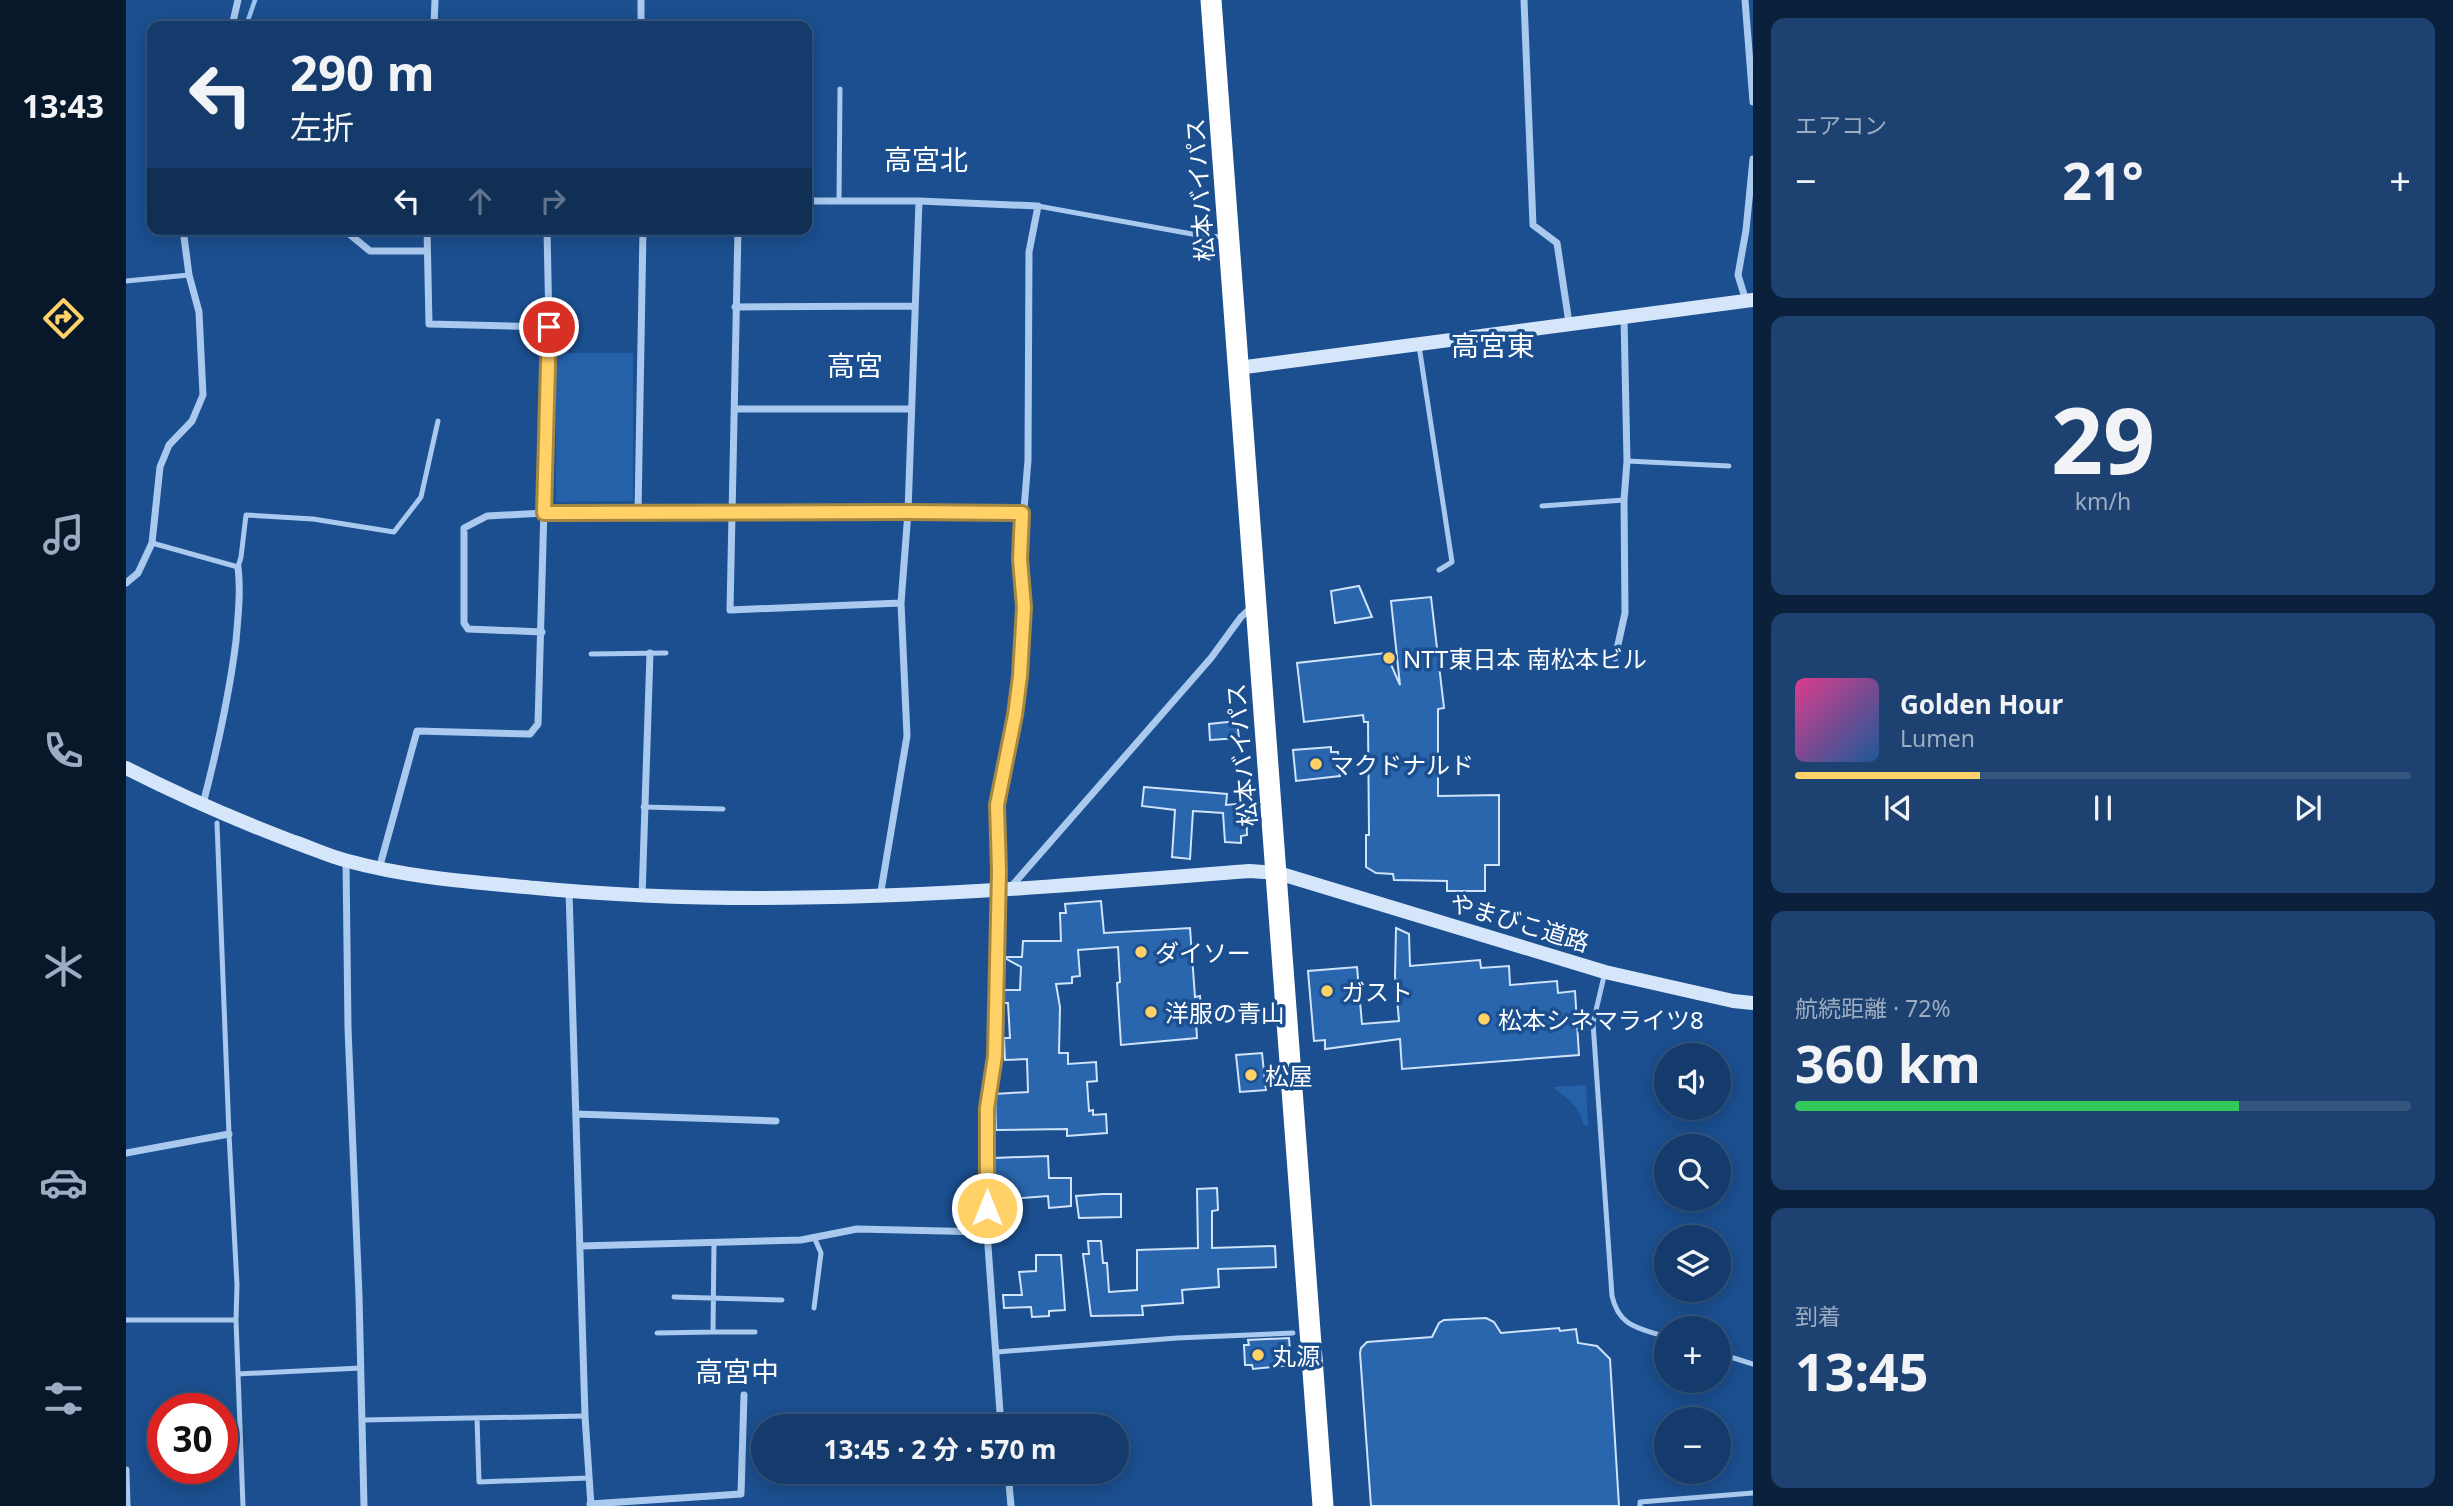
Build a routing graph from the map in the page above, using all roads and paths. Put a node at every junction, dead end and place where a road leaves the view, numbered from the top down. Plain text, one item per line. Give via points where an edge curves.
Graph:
1 (238, 0) edge
2 (435, 0) edge
3 (641, 0) edge
4 (1211, 0) edge
5 (1524, 0) edge
6 (1745, 0) edge
7 (233, 21) edge
8 (435, 21) edge
9 (641, 21) edge
10 (840, 89) dead end
11 (1753, 102) edge
12 (1753, 159) edge
13 (812, 201) edge
14 (839, 201) junction
15 (919, 201) junction
16 (1038, 206) junction
17 (184, 235) edge
18 (350, 235) edge
19 (427, 235) edge
20 (547, 235) edge
21 (643, 235) edge
22 (738, 235) edge
23 (1228, 237) junction
24 (426, 251) junction
25 (189, 275) junction
26 (126, 281) edge
27 (1749, 300) edge
28 (915, 306) junction
29 (735, 307) junction
30 (1624, 316) junction
31 (1569, 323) junction
32 (549, 327) junction
33 (1418, 343) junction
34 (1238, 368) junction
35 (735, 409) junction
36 (911, 410) junction
37 (438, 421) dead end
38 (1627, 461) junction
39 (1729, 466) dead end
40 (1624, 500) junction
41 (1542, 506) dead end
42 (638, 512) junction
43 (733, 512) junction
44 (908, 512) junction
45 (544, 513) junction
46 (1022, 513) junction
47 (152, 543) junction
48 (238, 567) junction
49 (1439, 570) dead end
50 (126, 583) edge
51 (901, 603) junction
52 (1256, 605) junction
53 (542, 632) junction
54 (650, 653) junction
55 (666, 653) dead end
56 (591, 654) dead end
57 (1615, 658) dead end
58 (126, 768) edge
59 (203, 805) junction
60 (643, 807) junction
61 (723, 808) dead end
62 (217, 823) dead end
63 (346, 861) junction
64 (379, 869) junction
65 (1278, 873) junction
66 (569, 891) junction
67 (1002, 891) junction
68 (642, 897) junction
69 (880, 897) junction
70 (1605, 972) junction
71 (1753, 1003) edge
72 (576, 1114) junction
73 (776, 1121) dead end
74 (229, 1135) junction
75 (126, 1153) edge
76 (987, 1232) junction
77 (814, 1237) junction
78 (714, 1242) junction
79 (580, 1246) junction
80 (674, 1297) dead end
81 (713, 1297) junction
82 (782, 1300) dead end
83 (814, 1308) dead end
84 (126, 1320) edge
85 (236, 1320) junction
86 (713, 1332) junction
87 (755, 1332) dead end
88 (656, 1333) dead end
89 (1293, 1333) dead end
90 (1654, 1333) edge
91 (997, 1352) junction
92 (1731, 1357) edge
93 (1753, 1364) edge
94 (361, 1368) junction
95 (238, 1374) junction
96 (744, 1395) dead end
97 (1000, 1414) edge
98 (585, 1416) junction
99 (477, 1418) junction
100 (362, 1420) junction
101 (126, 1469) edge
102 (589, 1478) junction
103 (1009, 1484) edge
104 (1753, 1493) edge
105 (591, 1505) edge
106 (127, 1506) edge
107 (243, 1506) edge
108 (364, 1506) edge
109 (1010, 1506) edge
110 (1324, 1506) edge
111 (1640, 1506) edge

1 - 7 street
2 - 8 street
3 - 9 street
4 - 23 highway, 松本バイパス
5 - 31 street via 1533,225 1557,243
6 - 11 street
10 - 14 lane
12 - 27 street via 1738,275
13 - 14 street
14 - 15 street
15 - 16 street
15 - 28 street
16 - 23 lane
16 - 46 street via 1029,253 1028,460
17 - 25 street
18 - 24 street via 370,251
19 - 24 street
20 - 32 street
21 - 42 street
22 - 29 street
23 - 34 highway, 松本バイパス
24 - 32 street via 429,324
25 - 26 lane
25 - 47 street via 200,312 203,395 192,421 169,445 160,467
27 - 30 street
28 - 29 street
28 - 36 street
29 - 35 street
30 - 31 street
30 - 38 street
31 - 33 street
32 - 45 street
33 - 34 street
33 - 49 lane via 1452,562
34 - 52 highway, 松本バイパス
35 - 36 street
35 - 43 street
36 - 44 street
37 - 48 lane via 421,497 394,533 313,519 246,515
38 - 39 lane
38 - 40 street
40 - 41 lane
40 - 57 street via 1625,613
42 - 43 street
42 - 45 street
43 - 44 street
43 - 51 street via 730,610
44 - 46 street
44 - 51 street
45 - 53 street
45 - 53 street via 487,516 464,528 464,623 468,629
46 - 67 street via 1020,676 997,805
47 - 48 lane
47 - 50 street via 138,573
48 - 59 street via 241,591 233,664 222,734
51 - 69 street via 907,736
52 - 65 highway, 松本バイパス
52 - 67 street
53 - 64 street via 538,724 530,734 417,731
54 - 55 lane
54 - 56 lane
54 - 60 street
58 - 59 street, やまびこ道路
59 - 63 street, やまびこ道路
60 - 61 lane
60 - 68 street
62 - 74 lane
63 - 64 street, やまびこ道路
63 - 94 street
64 - 66 street, やまびこ道路
65 - 67 street, やまびこ道路 via 1249,871
65 - 70 street, やまびこ道路
65 - 110 highway, 松本バイパス
66 - 68 street, やまびこ道路
66 - 72 street
67 - 69 street, やまびこ道路
67 - 76 street via 995,1056 987,1108
68 - 69 street, やまびこ道路
70 - 71 street, やまびこ道路
70 - 90 lane via 1593,1023 1612,1296 1621,1318
72 - 73 street
72 - 79 street
74 - 75 street
74 - 85 lane
76 - 77 street via 857,1229
76 - 91 street
77 - 78 street
77 - 83 lane via 821,1253
78 - 79 street
78 - 81 lane
79 - 98 street
80 - 81 lane
81 - 82 lane
81 - 86 lane
84 - 85 lane
85 - 95 lane
86 - 87 lane
86 - 88 lane
89 - 91 lane
91 - 97 street
92 - 93 lane
94 - 95 lane
94 - 100 street
95 - 107 lane
96 - 105 street via 741,1494
98 - 99 lane
98 - 102 street
99 - 100 lane
99 - 102 lane via 479,1482
100 - 108 street
101 - 106 street
102 - 105 street
103 - 109 street
104 - 111 lane via 1640,1502

